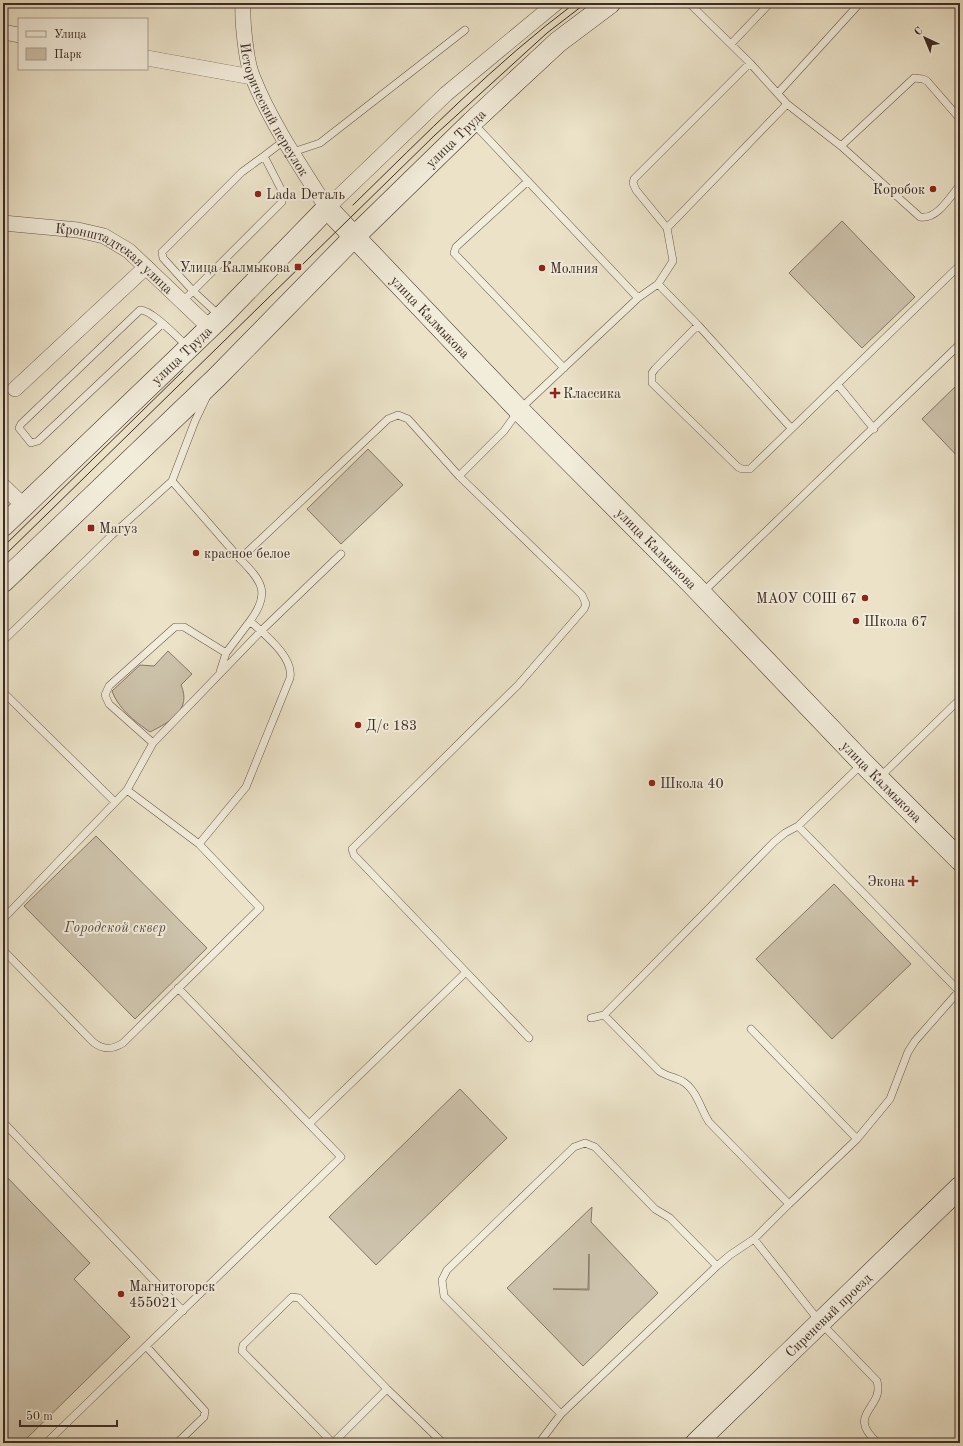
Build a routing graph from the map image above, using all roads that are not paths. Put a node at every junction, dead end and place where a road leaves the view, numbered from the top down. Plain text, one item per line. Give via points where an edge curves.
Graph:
1 (243, 3) edge
2 (556, 3) edge
3 (610, 3) edge
4 (689, 3) edge
5 (770, 3) edge
6 (860, 3) edge
7 (540, 8) edge
8 (465, 30) dead end
9 (3, 32) edge
10 (18, 35) edge
11 (731, 44) junction
12 (148, 58) edge
13 (750, 63) junction
14 (252, 77) junction
15 (778, 92) junction
16 (787, 104) junction
17 (960, 119) edge
18 (472, 122) junction
19 (289, 146) junction
20 (841, 146) junction
21 (264, 156) junction
22 (528, 181) junction
23 (960, 185) edge
24 (327, 208) junction
25 (3, 223) edge
26 (667, 228) junction
27 (354, 237) junction
28 (960, 265) edge
29 (146, 267) junction
30 (658, 284) junction
31 (193, 291) junction
32 (638, 298) junction
33 (182, 302) junction
34 (215, 322) junction
35 (162, 324) junction
36 (698, 325) junction
37 (960, 344) edge
38 (188, 348) junction
39 (564, 368) junction
40 (217, 377) junction
41 (838, 385) junction
42 (16, 389) dead end
43 (519, 410) junction
44 (791, 428) junction
45 (874, 429) junction
46 (459, 476) junction
47 (172, 481) junction
48 (3, 486) edge
49 (10, 517) edge
50 (341, 554) dead end
51 (240, 559) junction
52 (3, 582) edge
53 (701, 595) junction
54 (250, 621) junction
55 (261, 631) junction
56 (3, 641) edge
57 (226, 653) junction
58 (219, 674) junction
59 (3, 692) edge
60 (960, 699) edge
61 (153, 743) junction
62 (863, 763) junction
63 (879, 778) junction
64 (127, 790) junction
65 (116, 802) junction
66 (798, 826) junction
67 (199, 844) junction
68 (960, 860) edge
69 (3, 919) edge
70 (3, 950) edge
71 (466, 972) junction
72 (178, 988) junction
73 (960, 991) edge
74 (604, 1015) junction
75 (591, 1018) dead end
76 (751, 1029) dead end
77 (529, 1038) dead end
78 (3, 1122) edge
79 (309, 1124) junction
80 (856, 1139) junction
81 (960, 1187) edge
82 (789, 1204) junction
83 (754, 1239) junction
84 (717, 1266) junction
85 (183, 1311) junction
86 (820, 1322) junction
87 (146, 1346) junction
88 (387, 1389) junction
89 (561, 1414) junction
90 (46, 1443) edge
91 (177, 1443) edge
92 (334, 1443) edge
93 (443, 1443) edge
94 (540, 1443) edge
95 (696, 1443) edge
96 (878, 1443) edge

1 - 14 street, Исторический переулок via 244,31
2 - 7 street
3 - 18 main road, улица Труда via 558,42
4 - 11 lane
5 - 11 lane
6 - 15 lane
7 - 24 street
8 - 19 lane via 320,143
9 - 10 street
11 - 13 lane
12 - 14 street
13 - 15 lane
13 - 26 lane via 634,179 636,190
14 - 19 street, Исторический переулок
15 - 16 lane
16 - 20 lane
16 - 26 lane
17 - 20 lane via 927,81 914,78
18 - 22 lane
18 - 27 main road, улица Труда
19 - 21 lane
19 - 24 street, Исторический переулок
20 - 23 lane via 920,217 935,214
21 - 31 lane via 283,193 282,202
21 - 31 lane via 242,172 162,252 162,258
22 - 32 lane
22 - 39 lane via 456,247 454,253
24 - 27 main road
24 - 34 main road, улица Труда
25 - 29 street, Кронштадтская улица via 78,230 104,236 129,251
26 - 30 lane via 673,261
27 - 40 main road, улица Труда
27 - 43 main road, улица Калмыкова
28 - 41 lane
29 - 33 street, Кронштадтская улица
29 - 42 street
30 - 32 lane
30 - 36 lane
31 - 33 lane
31 - 34 lane
32 - 39 lane
33 - 34 street, Кронштадтская улица
34 - 38 main road, улица Труда
35 - 35 lane via 38,442 31,442 21,432 21,424 138,312 144,310
35 - 38 lane
36 - 44 lane
36 - 44 lane via 655,369 651,378 655,387 742,469 753,467
37 - 45 lane
38 - 49 main road, улица Труда
39 - 43 lane
40 - 47 lane via 195,421
40 - 52 main road, улица Труда
41 - 44 lane
41 - 45 lane
43 - 46 lane via 504,431
43 - 53 main road, улица Калмыкова
45 - 53 lane
46 - 51 lane via 408,419 393,416
46 - 71 lane via 582,595 586,604 582,614 518,685 352,849 354,855
47 - 51 lane
47 - 56 lane via 112,535
48 - 49 street
50 - 55 lane
51 - 54 lane via 256,575 263,593 258,610
53 - 62 main road, улица Калмыкова
54 - 55 lane
54 - 57 lane
55 - 58 lane
55 - 67 lane via 287,659 290,678 246,787
57 - 58 lane
57 - 61 lane via 184,627 175,627 109,686 105,695 109,704
58 - 61 lane
59 - 65 lane
60 - 63 lane
61 - 64 lane
62 - 63 main road, улица Калмыкова
62 - 66 lane
63 - 68 main road, улица Калмыкова
64 - 65 lane
64 - 67 lane
65 - 69 lane
66 - 73 lane
66 - 74 lane via 785,832 774,842
67 - 72 lane via 260,908
70 - 72 lane via 93,1042 108,1049 116,1048 123,1043
71 - 77 lane
71 - 79 lane
72 - 79 lane
73 - 80 lane via 915,1041 908,1052 890,1099
74 - 75 lane
74 - 82 lane via 659,1071 690,1087 709,1122
76 - 80 lane
78 - 85 lane
79 - 85 lane via 341,1157
80 - 82 lane
81 - 86 main road, Сиреневый проезд
82 - 83 lane
83 - 84 lane
83 - 86 lane
84 - 89 lane
84 - 89 lane via 595,1147 585,1143 574,1147 447,1270 442,1280 444,1296
85 - 87 lane
86 - 95 main road, Сиреневый проезд
86 - 96 lane via 877,1381 878,1392 866,1413 864,1425 869,1435
87 - 90 lane
87 - 91 lane via 206,1411 204,1417
88 - 92 lane
88 - 92 lane via 297,1297 290,1298 248,1340 242,1347 243,1353
88 - 93 lane
89 - 94 lane

